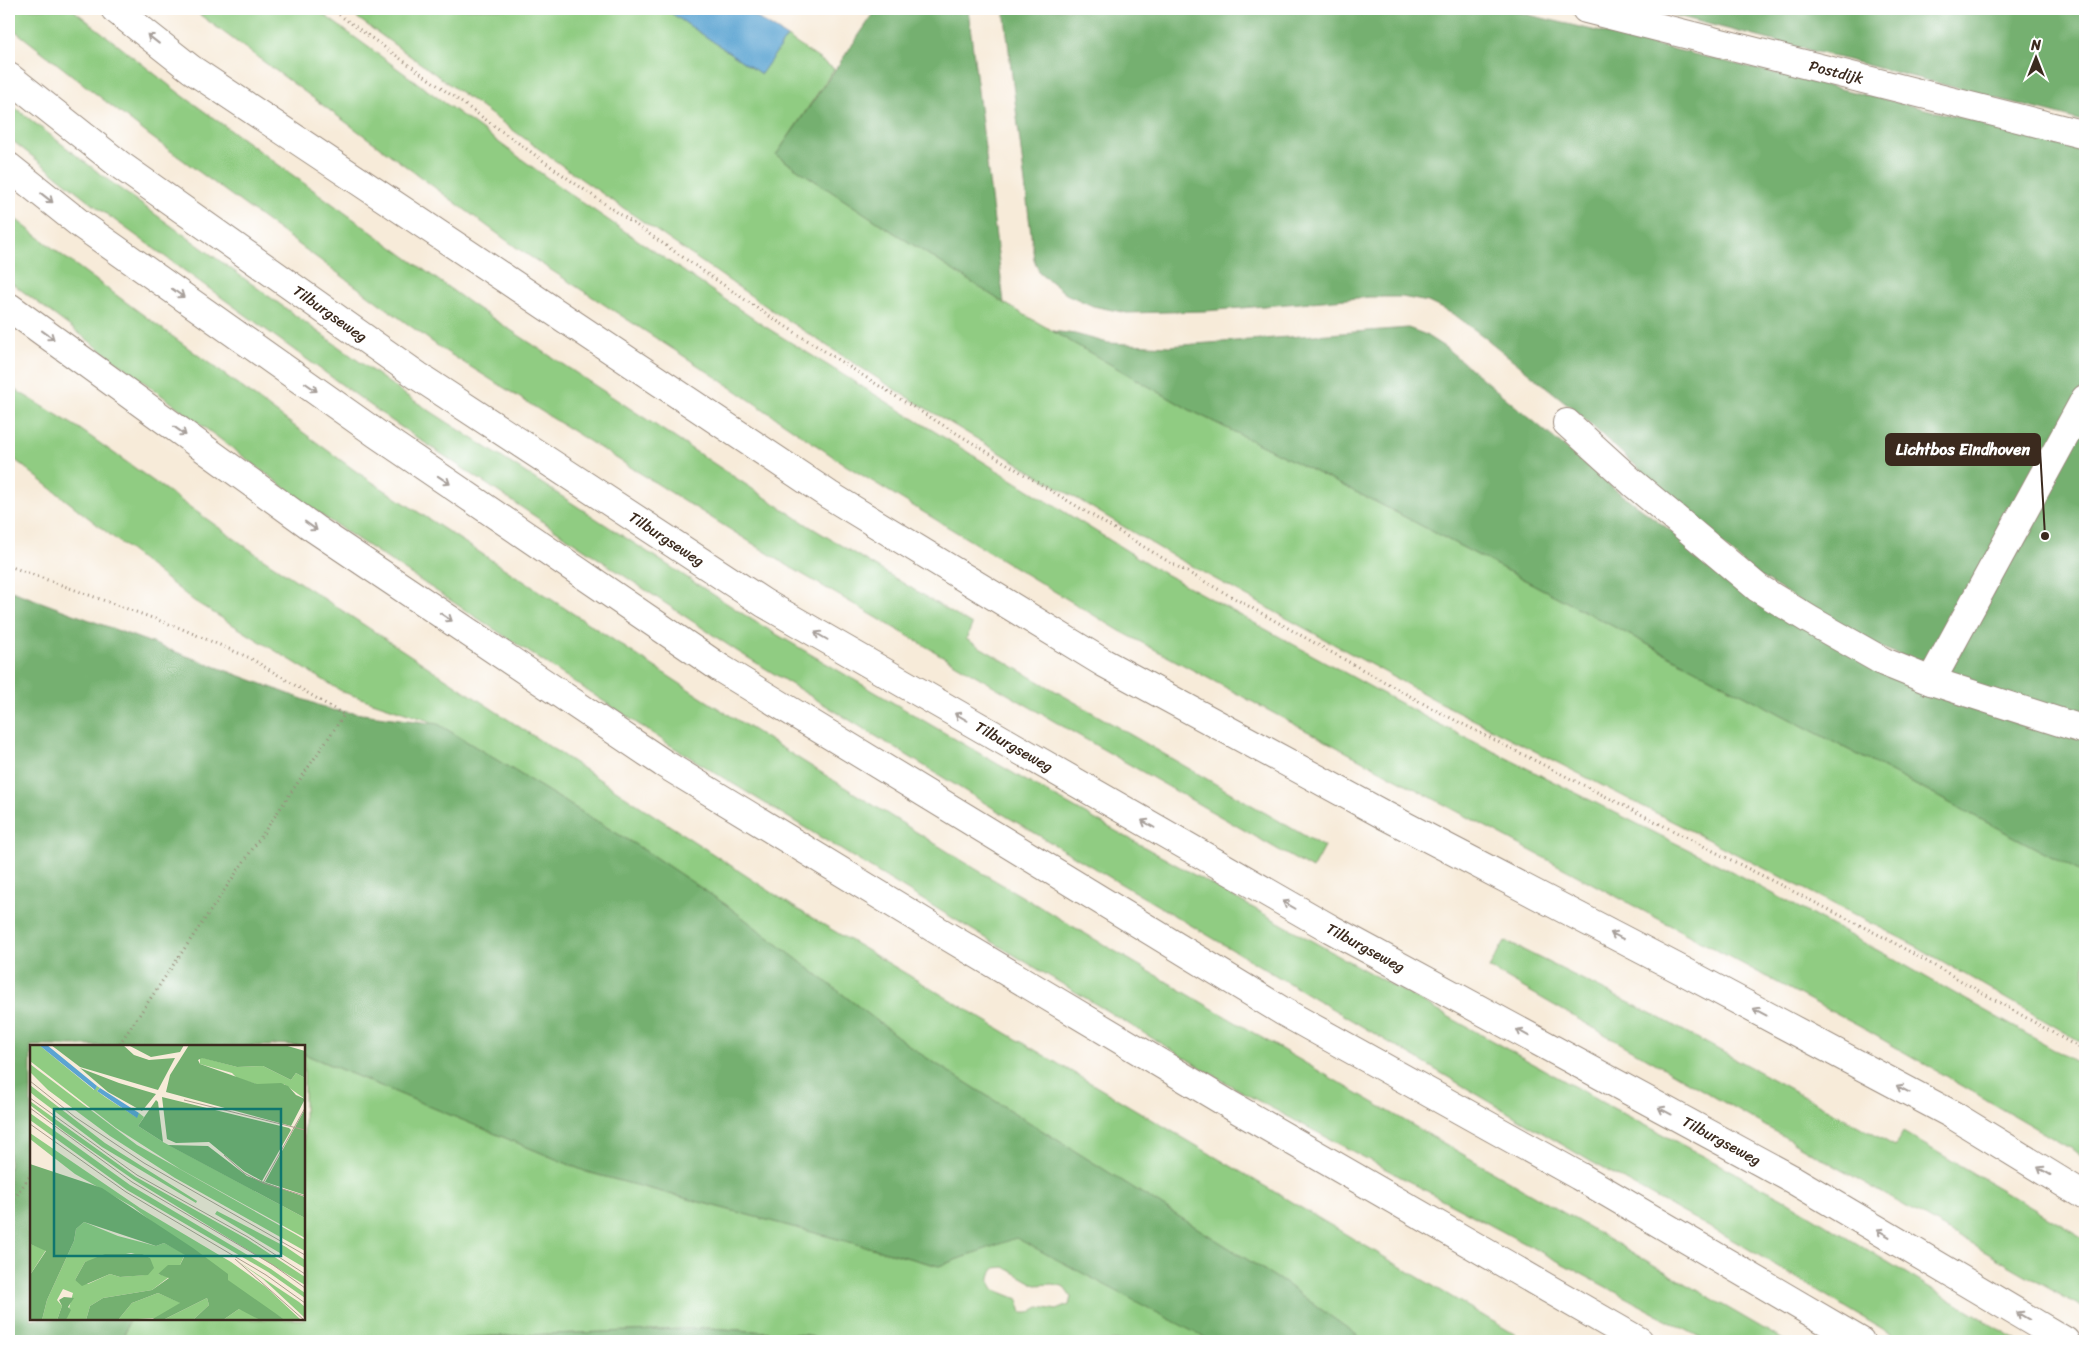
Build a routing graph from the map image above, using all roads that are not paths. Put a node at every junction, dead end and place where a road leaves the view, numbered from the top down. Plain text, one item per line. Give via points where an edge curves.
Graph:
1 (115, 9) edge
2 (1586, 9) edge
3 (9, 77) edge
4 (2085, 135) edge
5 (9, 168) edge
6 (9, 306) edge
7 (2085, 399) edge
8 (1567, 423) dead end
9 (1931, 681) junction
10 (2085, 730) edge
11 (2085, 1196) edge
12 (1619, 1333) edge
13 (1640, 1341) edge
14 (1860, 1341) edge
15 (2065, 1341) edge

11 -> 1 main road via 1953,1115 1386,816 1104,663 829,495 199,74
2 - 4 main road, Postdijk
15 -> 3 main road, Tilburgseweg via 1792,1179 1331,929 764,603 418,376 120,166
5 -> 14 main road via 78,223 376,434 720,668 1284,1012 1579,1176
6 -> 12 main road via 315,529 663,763 1222,1100
7 - 9 main road
8 - 9 main road via 1758,588 1884,662
9 - 10 main road
12 - 13 main road

